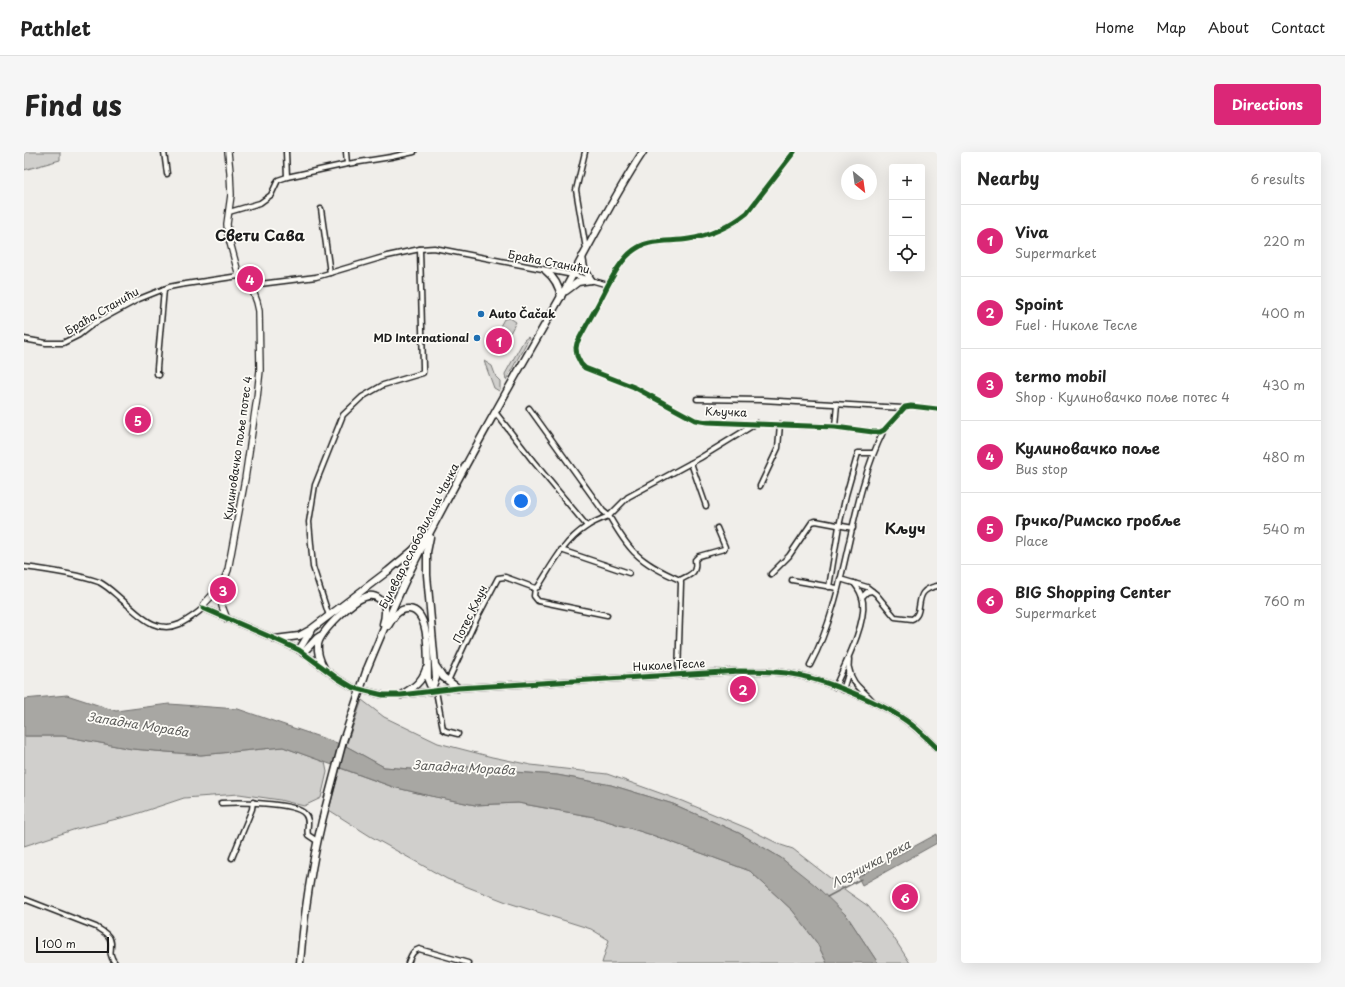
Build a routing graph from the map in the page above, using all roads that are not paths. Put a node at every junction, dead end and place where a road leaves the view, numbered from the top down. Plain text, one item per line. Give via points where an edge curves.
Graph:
1 (164, 152) edge
2 (228, 152) edge
3 (286, 152) edge
4 (346, 152) edge
5 (414, 152) edge
6 (585, 152) edge
7 (643, 152) edge
8 (794, 152) edge
9 (347, 164) junction
10 (167, 174) dead end
11 (287, 177) junction
12 (321, 209) dead end
13 (229, 212) junction
14 (420, 249) junction
15 (586, 249) junction
16 (582, 257) junction
17 (546, 271) junction
18 (330, 273) junction
19 (239, 276) junction
20 (572, 276) junction
21 (591, 280) junction
22 (250, 283) junction
23 (608, 285) junction
24 (164, 289) junction
25 (561, 297) junction
26 (24, 339) edge
27 (159, 375) dead end
28 (696, 399) dead end
29 (837, 404) junction
30 (529, 408) dead end
31 (903, 408) junction
32 (937, 409) edge
33 (495, 412) junction
34 (757, 423) junction
35 (780, 424) junction
36 (835, 427) junction
37 (884, 430) junction
38 (873, 453) junction
39 (691, 463) junction
40 (760, 486) dead end
41 (706, 506) dead end
42 (609, 516) junction
43 (587, 526) junction
44 (839, 526) junction
45 (717, 528) dead end
46 (853, 528) junction
47 (430, 533) junction
48 (561, 550) junction
49 (24, 567) edge
50 (629, 573) dead end
51 (771, 574) dead end
52 (840, 579) junction
53 (680, 580) junction
54 (792, 580) dead end
55 (854, 583) junction
56 (222, 585) junction
57 (937, 586) edge
58 (829, 587) junction
59 (536, 588) junction
60 (838, 588) junction
61 (872, 591) junction
62 (862, 597) junction
63 (203, 608) junction
64 (606, 615) dead end
65 (329, 617) junction
66 (227, 619) junction
67 (310, 630) junction
68 (383, 631) junction
69 (323, 636) junction
70 (275, 639) junction
71 (301, 652) junction
72 (849, 657) junction
73 (435, 665) junction
74 (810, 665) dead end
75 (427, 667) junction
76 (324, 668) junction
77 (849, 668) junction
78 (678, 675) junction
79 (448, 681) junction
80 (835, 687) junction
81 (458, 688) junction
82 (433, 690) junction
83 (844, 690) junction
84 (401, 695) junction
85 (876, 704) junction
86 (458, 734) dead end
87 (937, 748) edge
88 (253, 802) junction
89 (221, 803) dead end
90 (317, 841) junction
91 (232, 858) dead end
92 (24, 898) edge
93 (115, 963) edge
94 (300, 963) edge
95 (408, 963) edge
96 (468, 963) edge

1 - 10 street
2 - 13 street via 231,195
3 - 11 street
4 - 9 street
5 - 9 street
6 - 15 street, Браћа Станићи via 576,190
7 - 15 main road, Булевар ослободилаца Чачка
8 - 23 street via 741,217 703,236 645,244 636,248 624,260
9 - 11 street
11 - 13 street via 278,180 270,195 260,204
12 - 18 street
13 - 19 street via 228,235
14 - 17 street, Браћа Станићи via 434,248
14 - 18 street, Браћа Станићи
14 - 65 street via 423,373 383,385 362,397 343,415 315,485 309,522 313,567
15 - 16 main road, Булевар ослободилаца Чачка
16 - 20 main road, Булевар ослободилаца Чачка
16 - 21 main road via 584,268
17 - 20 street, Браћа Станићи
17 - 25 main road via 554,278
18 - 22 street, Браћа Станићи via 285,282
19 - 22 street
19 - 24 street, Браћа Станићи
20 - 21 street, Браћа Станићи
20 - 25 main road, Булевар ослободилаца Чачка
21 - 23 street, Браћа Станићи
21 - 25 main road via 578,282
22 - 56 street, Кулиновачко поље потес 4 via 258,311 260,370 245,479 230,563
23 - 34 street, Кључка via 577,343 576,351 580,364 593,372 634,387 695,420
24 - 26 street, Браћа Станићи via 133,302 63,343
24 - 27 street via 157,368
25 - 33 main road, Булевар ослободилаца Чачка
28 - 29 street, Кључка
29 - 31 street, Кључка
29 - 36 street
30 - 42 street
31 - 32 street, Кључка via 911,406
31 - 37 street
33 - 43 street
33 - 47 main road, Булевар ослободилаца Чачка
34 - 35 street, Кључка
34 - 39 street
35 - 36 street, Кључка
35 - 40 street via 778,448
36 - 37 street, Кључка via 873,432
37 - 38 street
38 - 44 street via 858,453
38 - 46 street
39 - 41 street
39 - 42 street via 628,497
42 - 43 street
42 - 53 street via 634,552 660,572
43 - 48 street
44 - 46 street
44 - 51 street via 812,522 789,556
44 - 58 street
45 - 53 street via 724,549 699,556 695,560 693,573
46 - 52 street
47 - 65 main road via 388,571
47 - 68 main road, Булевар ослободилаца Чачка
47 - 73 main road via 427,575
48 - 50 street
48 - 59 street
49 - 63 street via 100,583 144,619 164,628 190,619
52 - 55 street
52 - 60 street
53 - 78 street
54 - 58 street
55 - 61 street
55 - 62 street
56 - 63 street, Кулиновачко поље потес 4
56 - 66 street, Кулиновачко поље потес 4 via 222,606
57 - 61 street via 923,594 917,615 912,618 892,615
58 - 60 street
59 - 64 street via 534,596 538,601
59 - 79 street, Потес Кључ via 505,577 498,578
60 - 74 street via 825,631
61 - 62 street
62 - 72 street via 862,614
63 - 66 street
65 - 67 main road
66 - 70 street
67 - 70 main road via 299,636
67 - 71 main road
68 - 69 main road via 384,606 378,598 370,596 350,606
68 - 75 main road via 399,612 410,609 417,613 425,626
68 - 90 main road, Булевар ослободилаца Чачка, bridge via 367,669 343,741
69 - 71 main road
69 - 76 main road via 319,640 318,650
70 - 71 street
71 - 76 street
72 - 77 street
72 - 80 street
73 - 79 main road
73 - 82 main road via 436,678
75 - 82 main road via 428,680
75 - 84 main road via 421,681
76 - 84 street, Николе Тесле via 352,687 384,695
77 - 83 street
77 - 85 street via 855,684
78 - 80 street, Николе Тесле via 771,671
78 - 81 street, Николе Тесле
79 - 81 main road
80 - 83 street, Николе Тесле
81 - 82 street, Николе Тесле
82 - 84 street, Николе Тесле
82 - 86 street via 443,729
83 - 85 street, Николе Тесле
85 - 87 street, Николе Тесле via 912,725
88 - 89 street
88 - 90 street via 301,811 308,821 308,835
88 - 91 street
90 - 94 main road, Булевар ослободилаца Чачка
92 - 93 street via 96,926 106,933 110,938 110,953
95 - 96 street via 414,951 419,948

